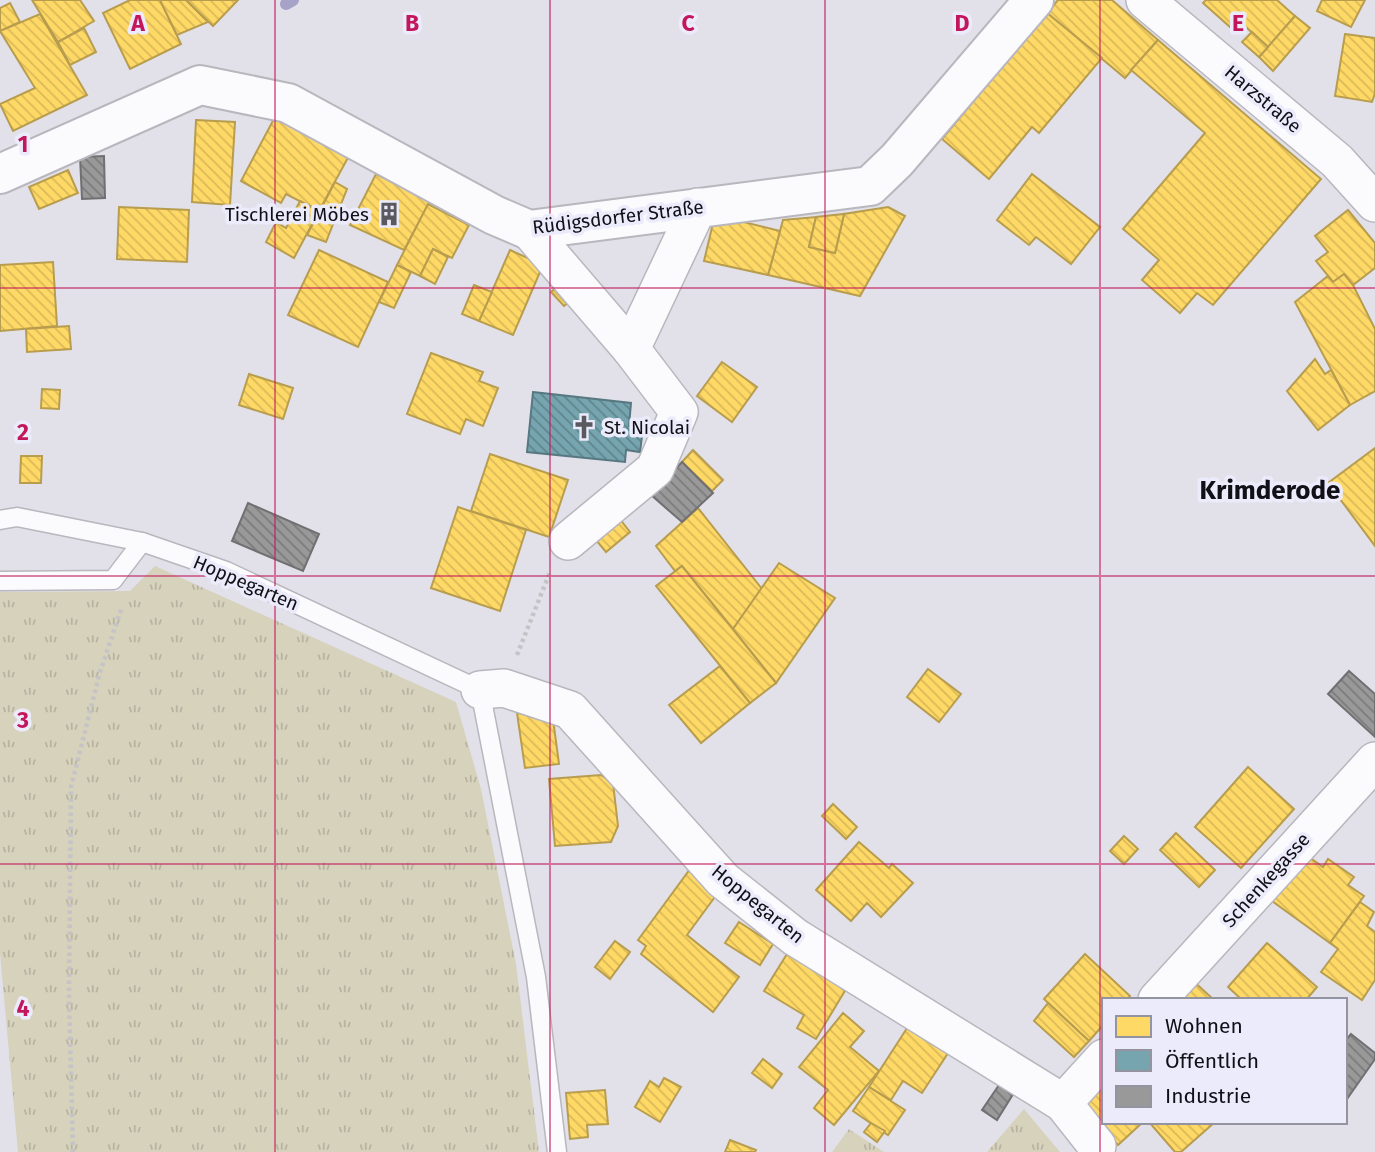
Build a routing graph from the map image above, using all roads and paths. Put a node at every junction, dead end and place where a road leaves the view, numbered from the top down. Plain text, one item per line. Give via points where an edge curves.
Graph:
1 (1034, 0) edge
2 (1145, 0) edge
3 (0, 174) edge
4 (1375, 203) edge
5 (698, 207) junction
6 (529, 230) junction
7 (631, 348) junction
8 (0, 520) edge
9 (568, 541) joint
10 (142, 542) junction
11 (113, 580) junction
12 (0, 581) edge
13 (492, 689) junction
14 (1375, 761) edge
15 (1159, 998) edge
16 (1102, 1060) edge
17 (1063, 1103) junction
18 (1100, 1149) edge
19 (74, 1152) edge
20 (557, 1152) edge

1 - 5 street, Rüdigsdorfer Straße via 870,186
2 - 4 street, Harzstraße via 1337,161
3 - 6 street, Rüdigsdorfer Straße via 200,85 288,103
5 - 6 street, Rüdigsdorfer Straße
5 - 7 street
6 - 7 street
7 - 9 street via 679,412 655,469
8 - 10 lane, Hoppegarten via 17,517
9 - 13 path
10 - 11 lane
10 - 13 lane, Hoppegarten via 226,570
11 - 12 lane
11 - 19 path via 125,596 71,787 69,995
13 - 17 street, Hoppegarten via 570,710 723,880 795,937
13 - 20 lane via 536,977
14 - 15 street, Schenkegasse
16 - 17 street
17 - 18 street, Hoppegarten

